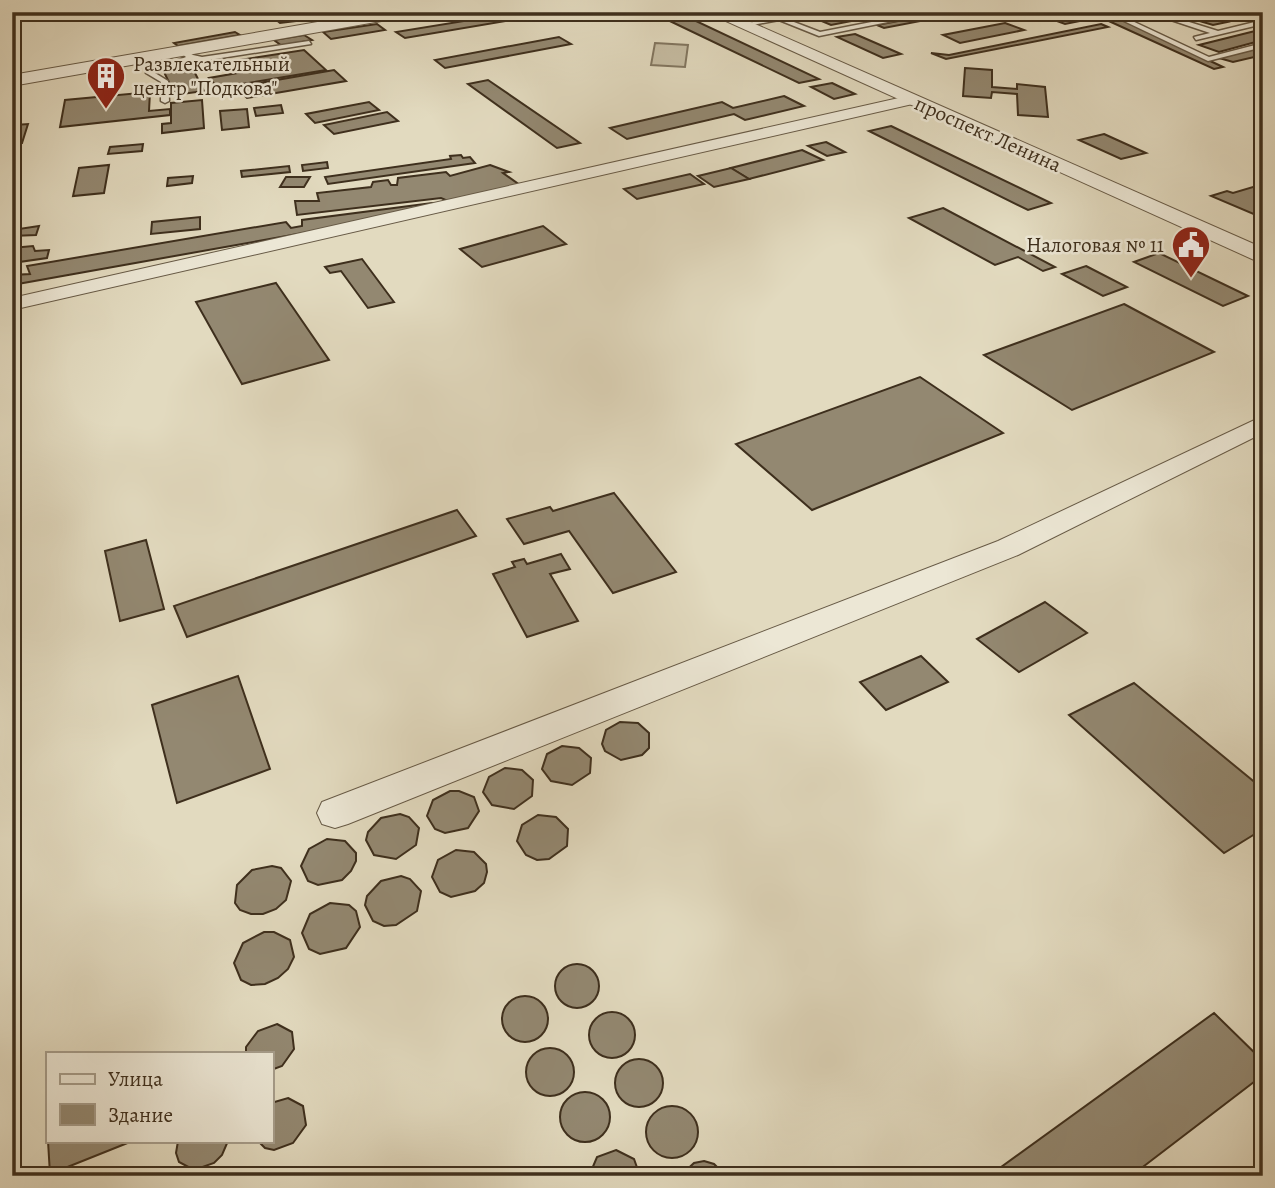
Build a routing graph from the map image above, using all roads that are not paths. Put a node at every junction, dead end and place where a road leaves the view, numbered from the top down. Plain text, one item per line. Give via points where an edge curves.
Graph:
1 (404, 12) edge
2 (714, 12) edge
3 (812, 12) edge
4 (934, 12) edge
5 (1108, 12) edge
6 (1150, 12) edge
7 (779, 18) junction
8 (1263, 22) edge
9 (742, 25) junction
10 (1218, 33) junction
11 (1195, 38) dead end
12 (309, 43) dead end
13 (1263, 45) edge
14 (186, 54) junction
15 (15, 84) edge
16 (165, 100) dead end
17 (912, 100) junction
18 (1263, 257) edge
19 (12, 304) edge
20 (1263, 423) edge
21 (335, 813) dead end

1 - 14 street
2 - 9 street, проспект Ленина
3 - 7 lane
4 - 7 lane via 820,34
5 - 13 lane via 1208,59
6 - 10 lane
7 - 9 lane
8 - 10 lane
9 - 17 street, проспект Ленина
10 - 11 lane
12 - 14 lane via 229,56
14 - 15 street
14 - 16 lane via 149,73 164,81
17 - 18 street, проспект Ленина
17 - 19 street
20 - 21 street via 1008,548

